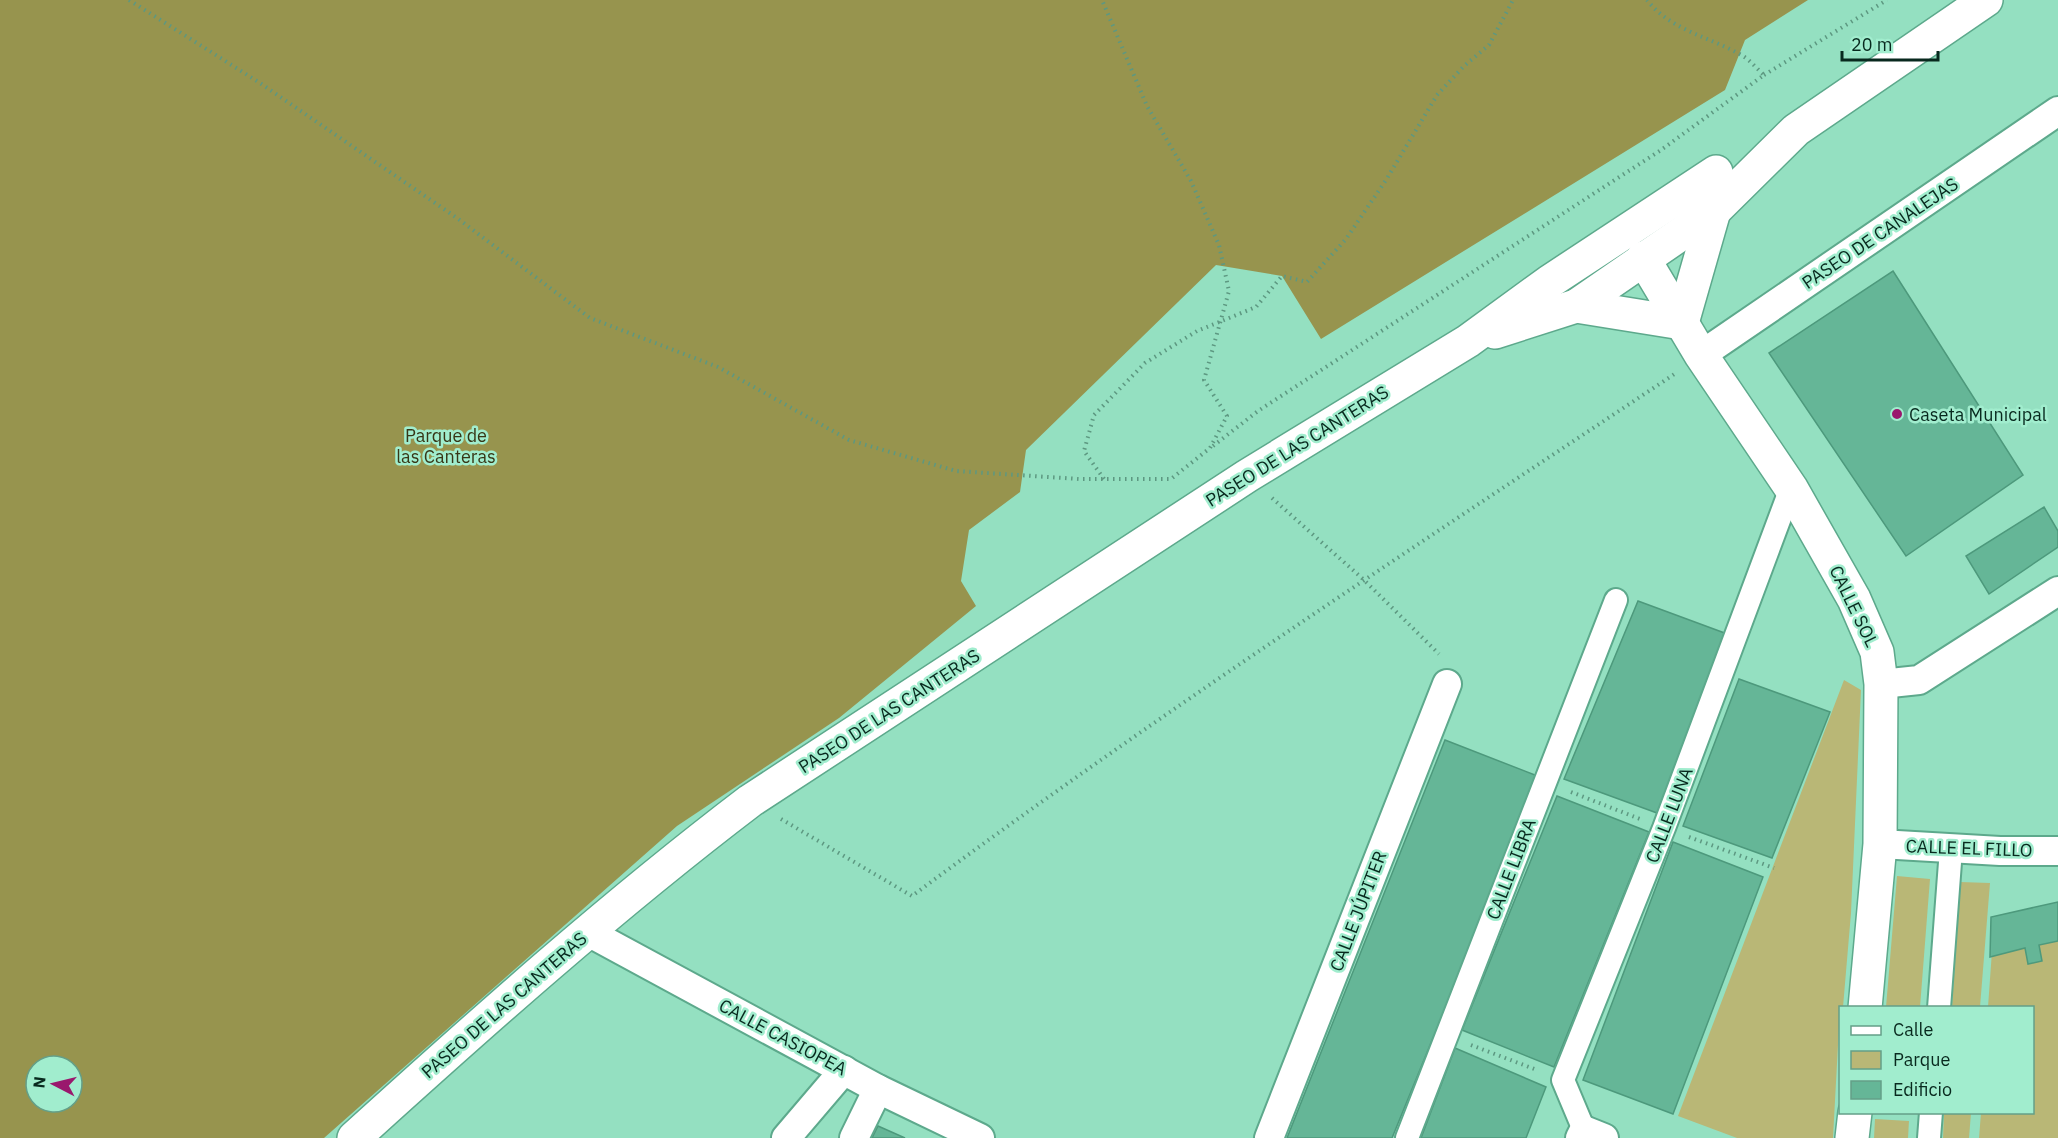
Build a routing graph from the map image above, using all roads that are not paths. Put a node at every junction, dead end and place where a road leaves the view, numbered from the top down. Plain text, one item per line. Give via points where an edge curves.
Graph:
1 (1986, 0) edge
2 (2058, 111) edge
3 (1796, 130) junction
4 (1716, 172) junction
5 (1714, 211) junction
6 (1643, 258) junction
7 (1549, 282) junction
8 (1576, 306) junction
9 (1682, 323) junction
10 (1468, 341) junction
11 (1701, 356) junction
12 (1791, 488) junction
13 (2058, 591) edge
14 (1616, 600) dead end
15 (1447, 684) road end
16 (1881, 684) junction
17 (1880, 844) junction
18 (1951, 849) junction
19 (2058, 851) edge
20 (588, 932) junction
21 (1865, 1006) edge
22 (1939, 1006) edge
23 (844, 1070) junction
24 (879, 1089) junction
25 (1855, 1114) edge
26 (1930, 1114) edge
27 (1589, 1135) edge
28 (354, 1138) edge
29 (786, 1138) edge
30 (854, 1138) edge
31 (980, 1138) edge
32 (1269, 1138) edge
33 (1407, 1138) edge
34 (1852, 1138) edge
35 (1929, 1138) edge

1 - 3 street
2 - 11 street, PASEO DE CANALEJAS
3 - 4 street via 1733,158
3 - 5 street
4 - 6 street via 1658,228
4 - 7 street
5 - 6 street
5 - 9 street
6 - 7 street via 1612,259
6 - 8 street
6 - 9 street, CALLE SOL
7 - 10 street
8 - 9 street
8 - 10 street
9 - 11 street, CALLE SOL
10 - 20 street, PASEO DE LAS CANTERAS via 1246,476 750,801 672,860
11 - 12 street, CALLE SOL
12 - 16 street, CALLE SOL via 1871,633
12 - 27 street, CALLE LUNA via 1664,828 1563,1080
13 - 16 street via 1919,680
14 - 33 street, CALLE LIBRA
15 - 32 street, CALLE JÚPITER
16 - 17 street, CALLE SOL
17 - 18 street, CALLE EL FILLO
17 - 21 street, CALLE SOL
18 - 19 street, CALLE EL FILLO
18 - 22 street
20 - 23 street, CALLE CASIOPEA
20 - 28 street, PASEO DE LAS CANTERAS
23 - 24 street, CALLE CASIOPEA
23 - 29 street
24 - 30 street
24 - 31 street, CALLE CASIOPEA
25 - 34 street
26 - 35 street

